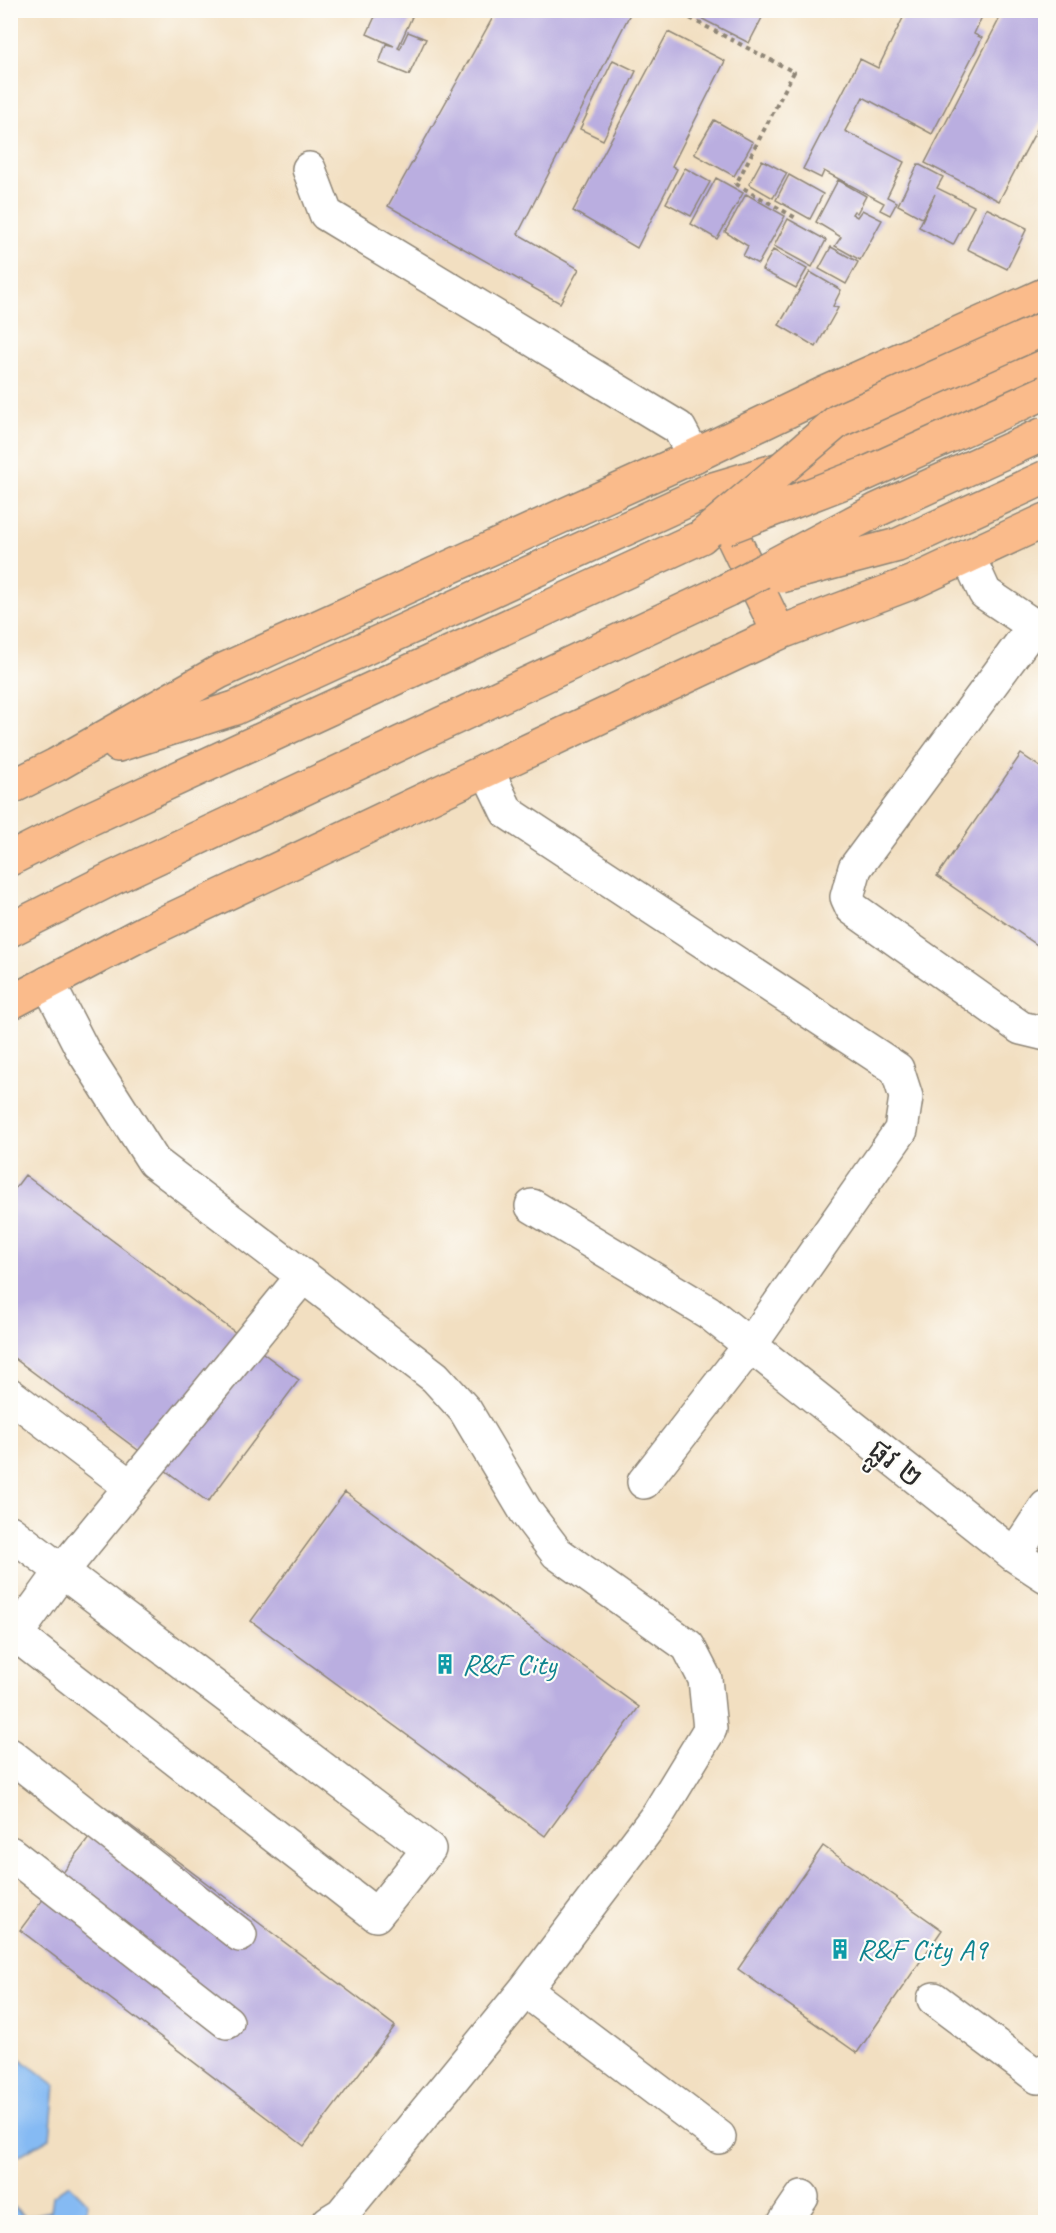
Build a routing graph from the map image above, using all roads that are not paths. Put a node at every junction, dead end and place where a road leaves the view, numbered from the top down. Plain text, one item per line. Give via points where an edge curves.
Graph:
1 (309, 169) dead end
2 (1046, 294) edge
3 (1046, 328) edge
4 (1046, 360) edge
5 (1046, 392) edge
6 (1046, 433) edge
7 (694, 456) junction
8 (1046, 477) edge
9 (710, 490) junction
10 (1046, 520) edge
11 (701, 537) junction
12 (968, 556) junction
13 (728, 590) junction
14 (1040, 630) edge
15 (779, 633) junction
16 (56, 765) junction
17 (487, 770) junction
18 (10, 788) edge
19 (10, 859) edge
20 (10, 930) edge
21 (48, 982) junction
22 (10, 1003) edge
23 (1046, 1034) edge
24 (532, 1206) dead end
25 (303, 1276) junction
26 (749, 1347) junction
27 (10, 1395) edge
28 (644, 1482) dead end
29 (131, 1487) junction
30 (1046, 1507) edge
31 (10, 1532) edge
32 (1014, 1555) junction
33 (62, 1571) junction
34 (1046, 1576) edge
35 (14, 1639) edge
36 (10, 1755) edge
37 (10, 1853) edge
38 (240, 1935) dead end
39 (525, 1990) junction
40 (934, 1999) dead end
41 (227, 2022) dead end
42 (1046, 2070) edge
43 (719, 2137) dead end
44 (329, 2223) edge

1 - 7 street via 326,214 679,428
2 - 7 highway
3 - 11 highway, bridge via 838,421
4 - 9 highway via 850,448
5 - 11 highway, bridge via 865,474
6 - 13 highway, bridge via 877,510
7 - 9 highway
7 - 16 highway via 219,672
8 - 13 highway, bridge via 898,544
9 - 15 highway
9 - 16 highway via 235,708
10 - 12 highway
11 - 19 highway
12 - 14 street via 985,593
12 - 15 highway via 914,582
13 - 20 highway
14 - 23 street via 855,868 847,897 852,909 1021,1028
15 - 17 highway
16 - 18 highway
17 - 21 highway
17 - 26 street via 507,812 897,1069 906,1097 901,1130
21 - 22 highway
21 - 25 street via 82,1049 154,1162
24 - 26 street, ផ្លូវ ២ via 708,1312
25 - 29 street
25 - 39 street via 435,1377 465,1410 526,1512 557,1553 688,1646 705,1679 710,1729 657,1815
26 - 28 street
26 - 32 street, ផ្លូវ ២
27 - 29 street
29 - 33 street
30 - 32 street
31 - 33 street
32 - 34 street, ផ្លូវ ២
33 - 35 street
33 - 35 street via 429,1849 376,1916
36 - 38 street
37 - 41 street
39 - 43 street
39 - 44 street via 342,2214
40 - 42 street via 1038,2077

